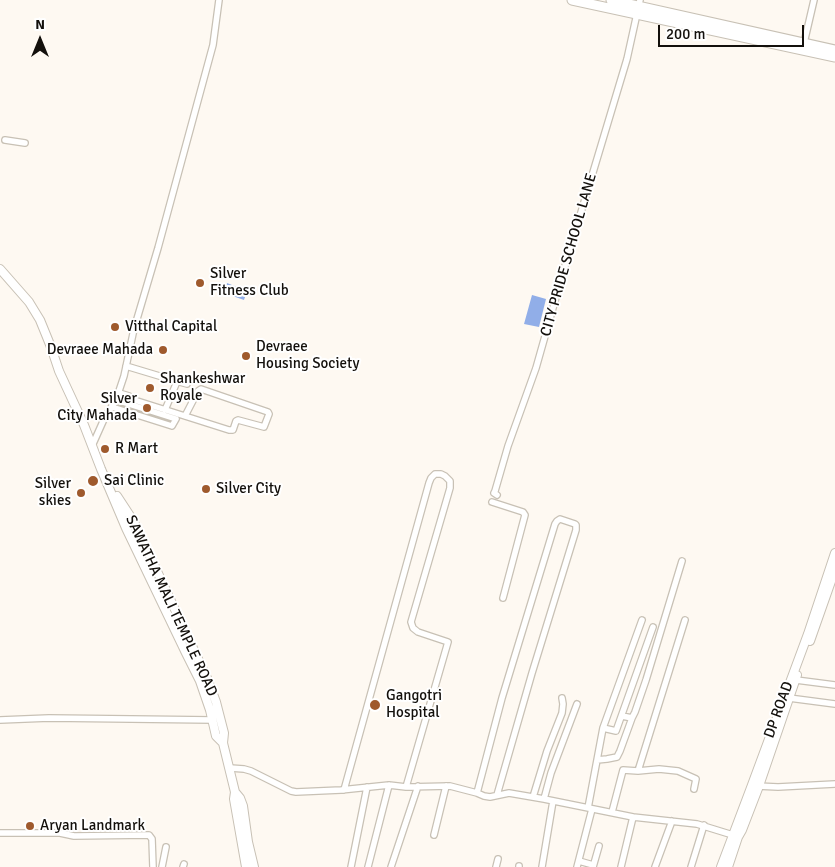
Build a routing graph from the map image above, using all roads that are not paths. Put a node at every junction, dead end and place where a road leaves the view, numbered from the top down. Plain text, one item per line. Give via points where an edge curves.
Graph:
1 (219, 0) edge
2 (572, 0) edge
3 (611, 0) edge
4 (814, 0) edge
5 (636, 6) edge
6 (804, 43) junction
7 (835, 50) edge
8 (835, 57) edge
9 (5, 140) dead end
10 (25, 143) dead end
11 (0, 270) edge
12 (126, 366) junction
13 (176, 381) junction
14 (187, 384) dead end
15 (118, 396) junction
16 (112, 407) junction
17 (165, 410) junction
18 (186, 416) junction
19 (92, 446) junction
20 (104, 475) junction
21 (496, 494) dead end
22 (492, 502) dead end
23 (835, 553) edge
24 (682, 561) dead end
25 (835, 570) edge
26 (503, 598) dead end
27 (642, 620) dead end
28 (684, 620) dead end
29 (653, 627) dead end
30 (796, 680) junction
31 (835, 685) edge
32 (562, 698) dead end
33 (789, 698) junction
34 (576, 704) dead end
35 (835, 704) edge
36 (622, 716) junction
37 (632, 718) junction
38 (0, 720) edge
39 (212, 720) junction
40 (603, 728) junction
41 (223, 742) junction
42 (598, 760) junction
43 (230, 768) junction
44 (638, 771) junction
45 (835, 784) edge
46 (389, 785) junction
47 (418, 786) junction
48 (446, 786) junction
49 (755, 786) junction
50 (406, 787) junction
51 (367, 788) junction
52 (694, 789) dead end
53 (344, 790) junction
54 (235, 792) junction
55 (476, 793) junction
56 (497, 795) junction
57 (533, 797) junction
58 (544, 799) junction
59 (553, 801) junction
60 (590, 808) junction
61 (612, 812) junction
62 (633, 817) junction
63 (672, 821) junction
64 (704, 826) junction
65 (0, 833) edge
66 (434, 835) dead end
67 (735, 836) junction
68 (598, 846) dead end
69 (166, 847) dead end
70 (498, 859) dead end
71 (578, 864) edge
72 (593, 866) edge
73 (153, 867) edge
74 (162, 867) edge
75 (246, 867) edge
76 (254, 867) edge
77 (351, 867) edge
78 (368, 867) edge
79 (391, 867) edge
80 (496, 867) edge
81 (542, 867) edge
82 (621, 867) edge
83 (655, 867) edge
84 (691, 867) edge
85 (721, 867) edge
86 (728, 867) edge

1 - 12 street via 213,45
2 - 5 main road
3 - 5 main road
4 - 6 street
5 - 6 main road
5 - 8 main road
5 - 21 street, CITY PRIDE SCHOOL LANE via 627,59
6 - 7 main road
9 - 10 street
11 - 19 street, SAWATHA MALI TEMPLE ROAD via 29,302 40,320
12 - 13 street
12 - 15 street
13 - 14 street
13 - 17 street
15 - 16 street
15 - 16 street via 176,419 172,426
15 - 17 street
16 - 19 street
17 - 18 street
18 - 18 street via 232,431 238,420 264,427 269,414 201,389
19 - 20 street, SAWATHA MALI TEMPLE ROAD
20 - 39 street, SAWATHA MALI TEMPLE ROAD via 200,681
20 - 41 street, SAWATHA MALI TEMPLE ROAD via 134,522 207,678 224,733
22 - 26 street via 525,515
23 - 49 street, DP ROAD
24 - 37 street
25 - 30 street, DP ROAD
27 - 40 street
28 - 44 street
29 - 36 street
30 - 31 street
30 - 33 street, DP ROAD
32 - 57 street via 562,712
33 - 35 street
33 - 49 street, DP ROAD
34 - 58 street
36 - 37 street
36 - 40 street via 616,731
37 - 42 street via 617,757
38 - 39 street
39 - 41 street, SAWATHA MALI TEMPLE ROAD via 216,736
40 - 42 street
41 - 43 street, SAWATHA MALI TEMPLE ROAD
42 - 60 street
43 - 53 street via 251,771 291,791
43 - 54 street, SAWATHA MALI TEMPLE ROAD
44 - 52 street via 659,769 678,772 696,779
44 - 61 street via 623,770
45 - 49 street
46 - 50 street
46 - 51 street
46 - 78 street
47 - 48 street
47 - 50 street
47 - 79 street
48 - 55 street
48 - 66 street
49 - 67 street, DP ROAD via 742,830
50 - 53 street via 448,642 418,632 411,622 450,488 450,481 442,474 435,474 429,483
51 - 53 street
51 - 77 street
54 - 75 street, SAWATHA MALI TEMPLE ROAD
54 - 76 street, SAWATHA MALI TEMPLE ROAD via 243,806
55 - 56 street via 490,797
55 - 56 street via 556,521 560,520 575,524 576,530
56 - 57 street via 509,793
57 - 58 street
58 - 59 street
59 - 60 street
59 - 81 street
60 - 61 street
60 - 71 street
61 - 62 street
62 - 63 street
62 - 82 street
63 - 64 street
63 - 83 street
64 - 67 street
64 - 84 street
65 - 73 street via 147,835 151,837
67 - 85 street, DP ROAD
67 - 86 street, DP ROAD
68 - 72 street
69 - 74 street
70 - 80 street
71 - 72 street

